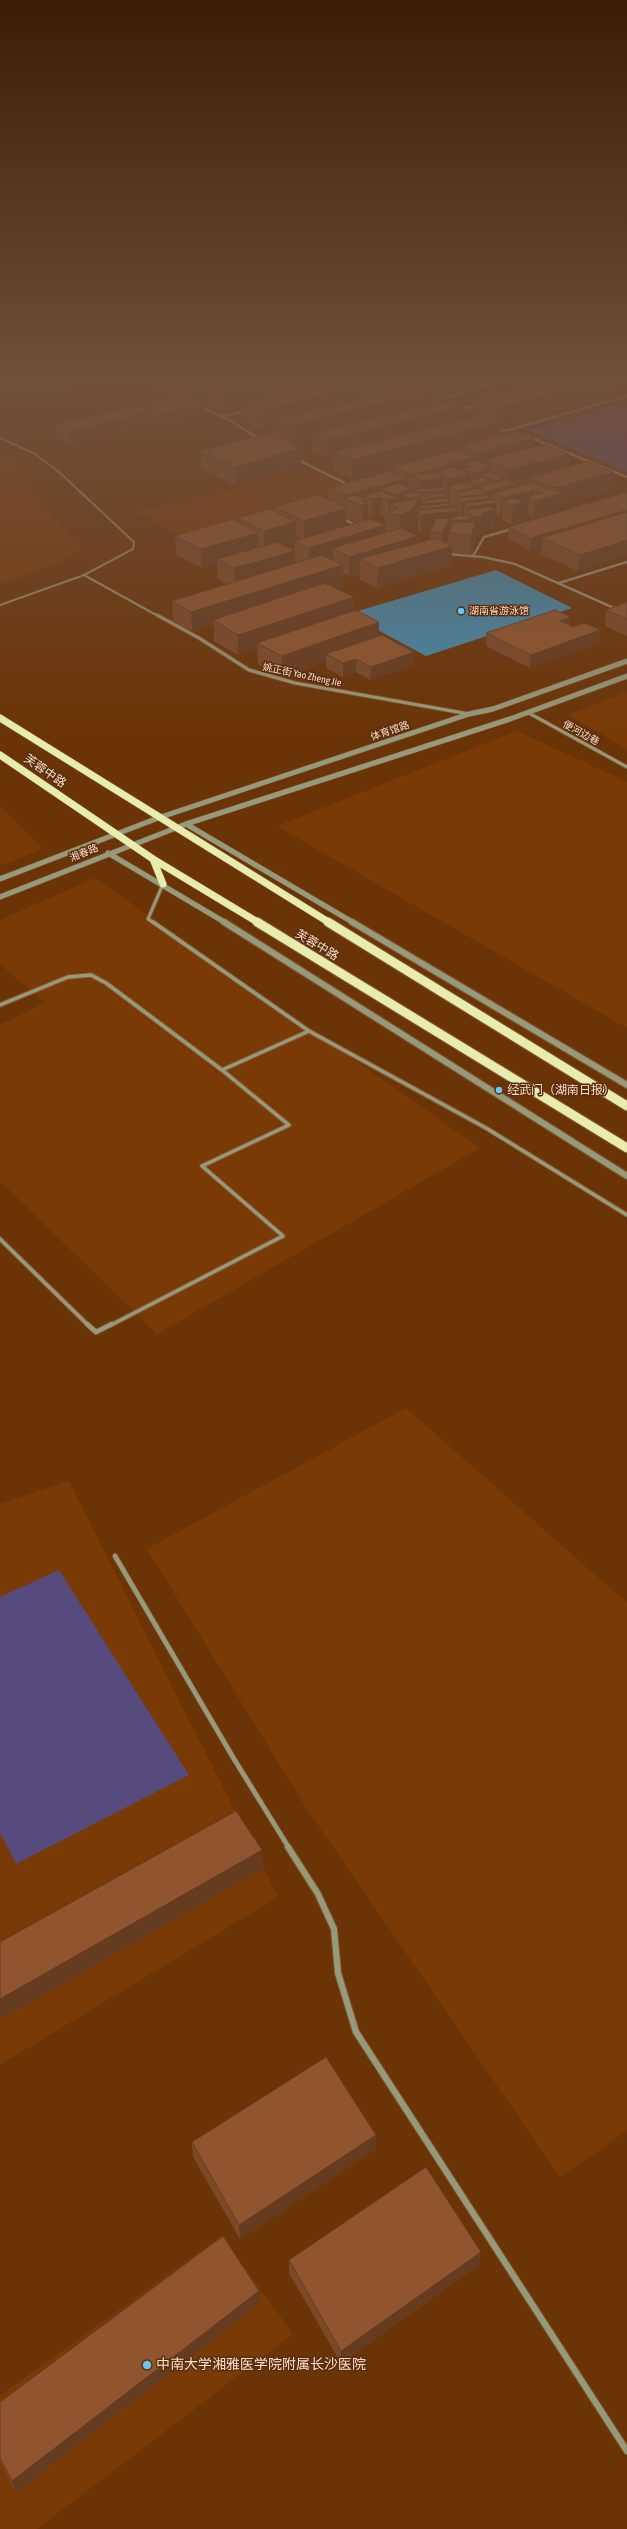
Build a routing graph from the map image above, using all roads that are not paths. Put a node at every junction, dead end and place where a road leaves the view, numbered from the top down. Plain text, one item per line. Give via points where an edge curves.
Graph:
1 (86, 497) edge
2 (340, 518) edge
3 (359, 527) edge
4 (514, 528) edge
5 (444, 554) edge
6 (473, 556) junction
7 (627, 562) edge
8 (84, 574) junction
9 (559, 584) junction
10 (0, 605) edge
11 (627, 610) edge
12 (627, 661) edge
13 (627, 676) edge
14 (527, 712) junction
15 (469, 714) junction
16 (0, 718) edge
17 (0, 755) edge
18 (627, 768) edge
19 (158, 818) junction
20 (186, 824) junction
21 (175, 828) junction
22 (116, 835) junction
23 (132, 845) junction
24 (108, 853) junction
25 (153, 859) junction
26 (0, 878) edge
27 (163, 884) junction
28 (0, 897) edge
29 (0, 1005) edge
30 (309, 1031) junction
31 (222, 1070) junction
32 (627, 1085) edge
33 (627, 1106) edge
34 (627, 1148) edge
35 (627, 1176) edge
36 (627, 1215) edge
37 (0, 1239) edge
38 (115, 1556) dead end
39 (627, 2451) edge

1 - 8 lane via 134,542 133,549
2 - 3 street
4 - 6 street via 484,537
5 - 6 street
6 - 9 street via 515,564
7 - 9 street
8 - 10 lane
8 - 15 street, 姚正街 Yao Zheng Jie via 198,638 249,670 296,683
9 - 11 street via 623,612
12 - 15 street, 体育馆路 via 494,710
13 - 14 street
14 - 18 street, 便河边巷
14 - 20 street
15 - 19 street, 体育馆路
16 - 19 main road, 芙蓉中路
17 - 22 main road, 芙蓉中路
19 - 21 main road, 芙蓉中路
19 - 22 street, 湘春路
20 - 21 street
20 - 32 street
21 - 23 street, 湘春路
21 - 33 main road, 芙蓉中路
22 - 23 main road, 芙蓉中路
22 - 26 street, 湘春路
23 - 24 street, 湘春路
23 - 25 main road, 芙蓉中路
24 - 27 street
24 - 28 street, 湘春路
25 - 27 main road
25 - 34 main road, 芙蓉中路
27 - 30 street via 148,919
27 - 35 street
29 - 31 street via 68,977 91,975 106,983
30 - 31 street
30 - 36 street via 486,1128
31 - 37 street via 289,1125 202,1166 283,1236 96,1332
38 - 39 street via 234,1759 318,1894 334,1929 338,1973 356,2032

